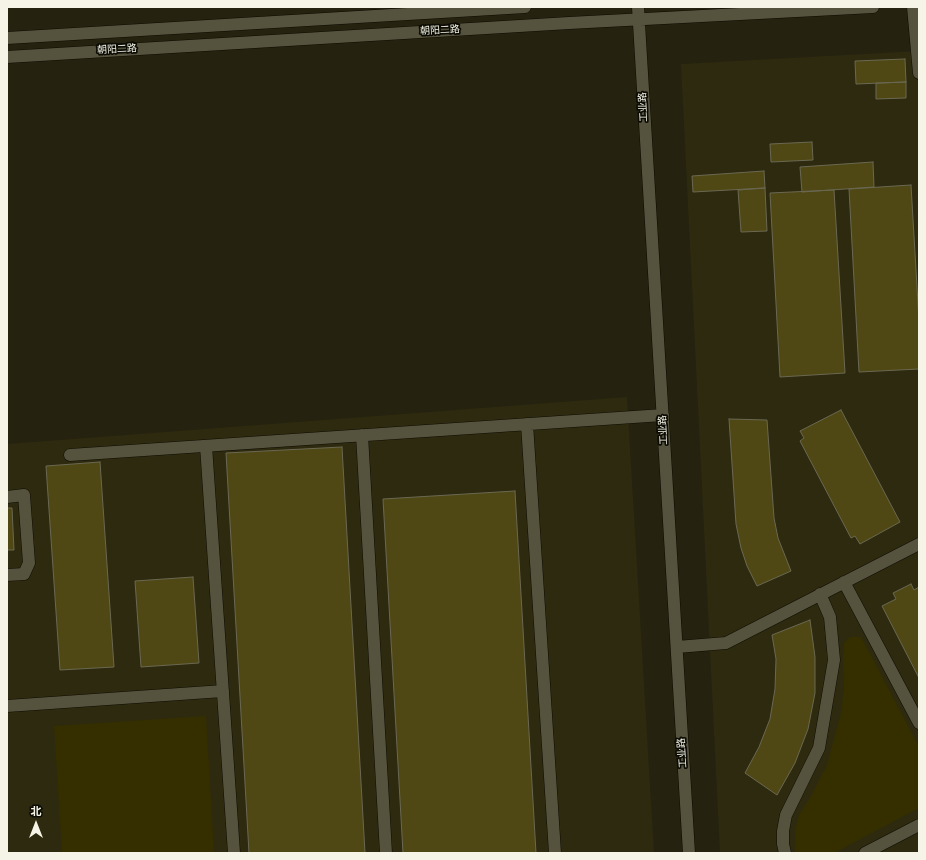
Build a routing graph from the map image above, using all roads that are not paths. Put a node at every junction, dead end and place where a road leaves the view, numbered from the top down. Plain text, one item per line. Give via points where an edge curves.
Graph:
1 (525, 7) edge
2 (638, 7) edge
3 (873, 7) edge
4 (914, 7) edge
5 (639, 20) junction
6 (7, 38) edge
7 (7, 57) edge
8 (919, 73) edge
9 (663, 415) junction
10 (527, 424) junction
11 (362, 435) junction
12 (206, 446) junction
13 (70, 455) dead end
14 (7, 497) edge
15 (919, 544) edge
16 (7, 575) edge
17 (844, 582) junction
18 (820, 594) junction
19 (677, 647) junction
20 (223, 691) junction
21 (7, 706) edge
22 (919, 723) edge
23 (919, 825) edge
24 (234, 853) edge
25 (386, 853) edge
26 (555, 853) edge
27 (689, 853) edge
28 (785, 853) edge
29 (865, 853) edge

1 - 6 street, 朝阳二路
2 - 5 street, 工业路
3 - 5 street, 朝阳二路
4 - 8 street
5 - 7 street, 朝阳二路
5 - 9 street, 工业路
9 - 10 street
9 - 19 street, 工业路
10 - 11 street
10 - 26 street
11 - 12 street
11 - 25 street
12 - 13 street
12 - 20 street
14 - 16 street via 24,495 29,563 24,574
15 - 17 street
17 - 18 street
17 - 22 street
18 - 19 street via 726,642
18 - 28 street via 830,617 834,660 819,748 786,815 783,831
19 - 27 street, 工业路
20 - 21 street
20 - 24 street
23 - 29 street

